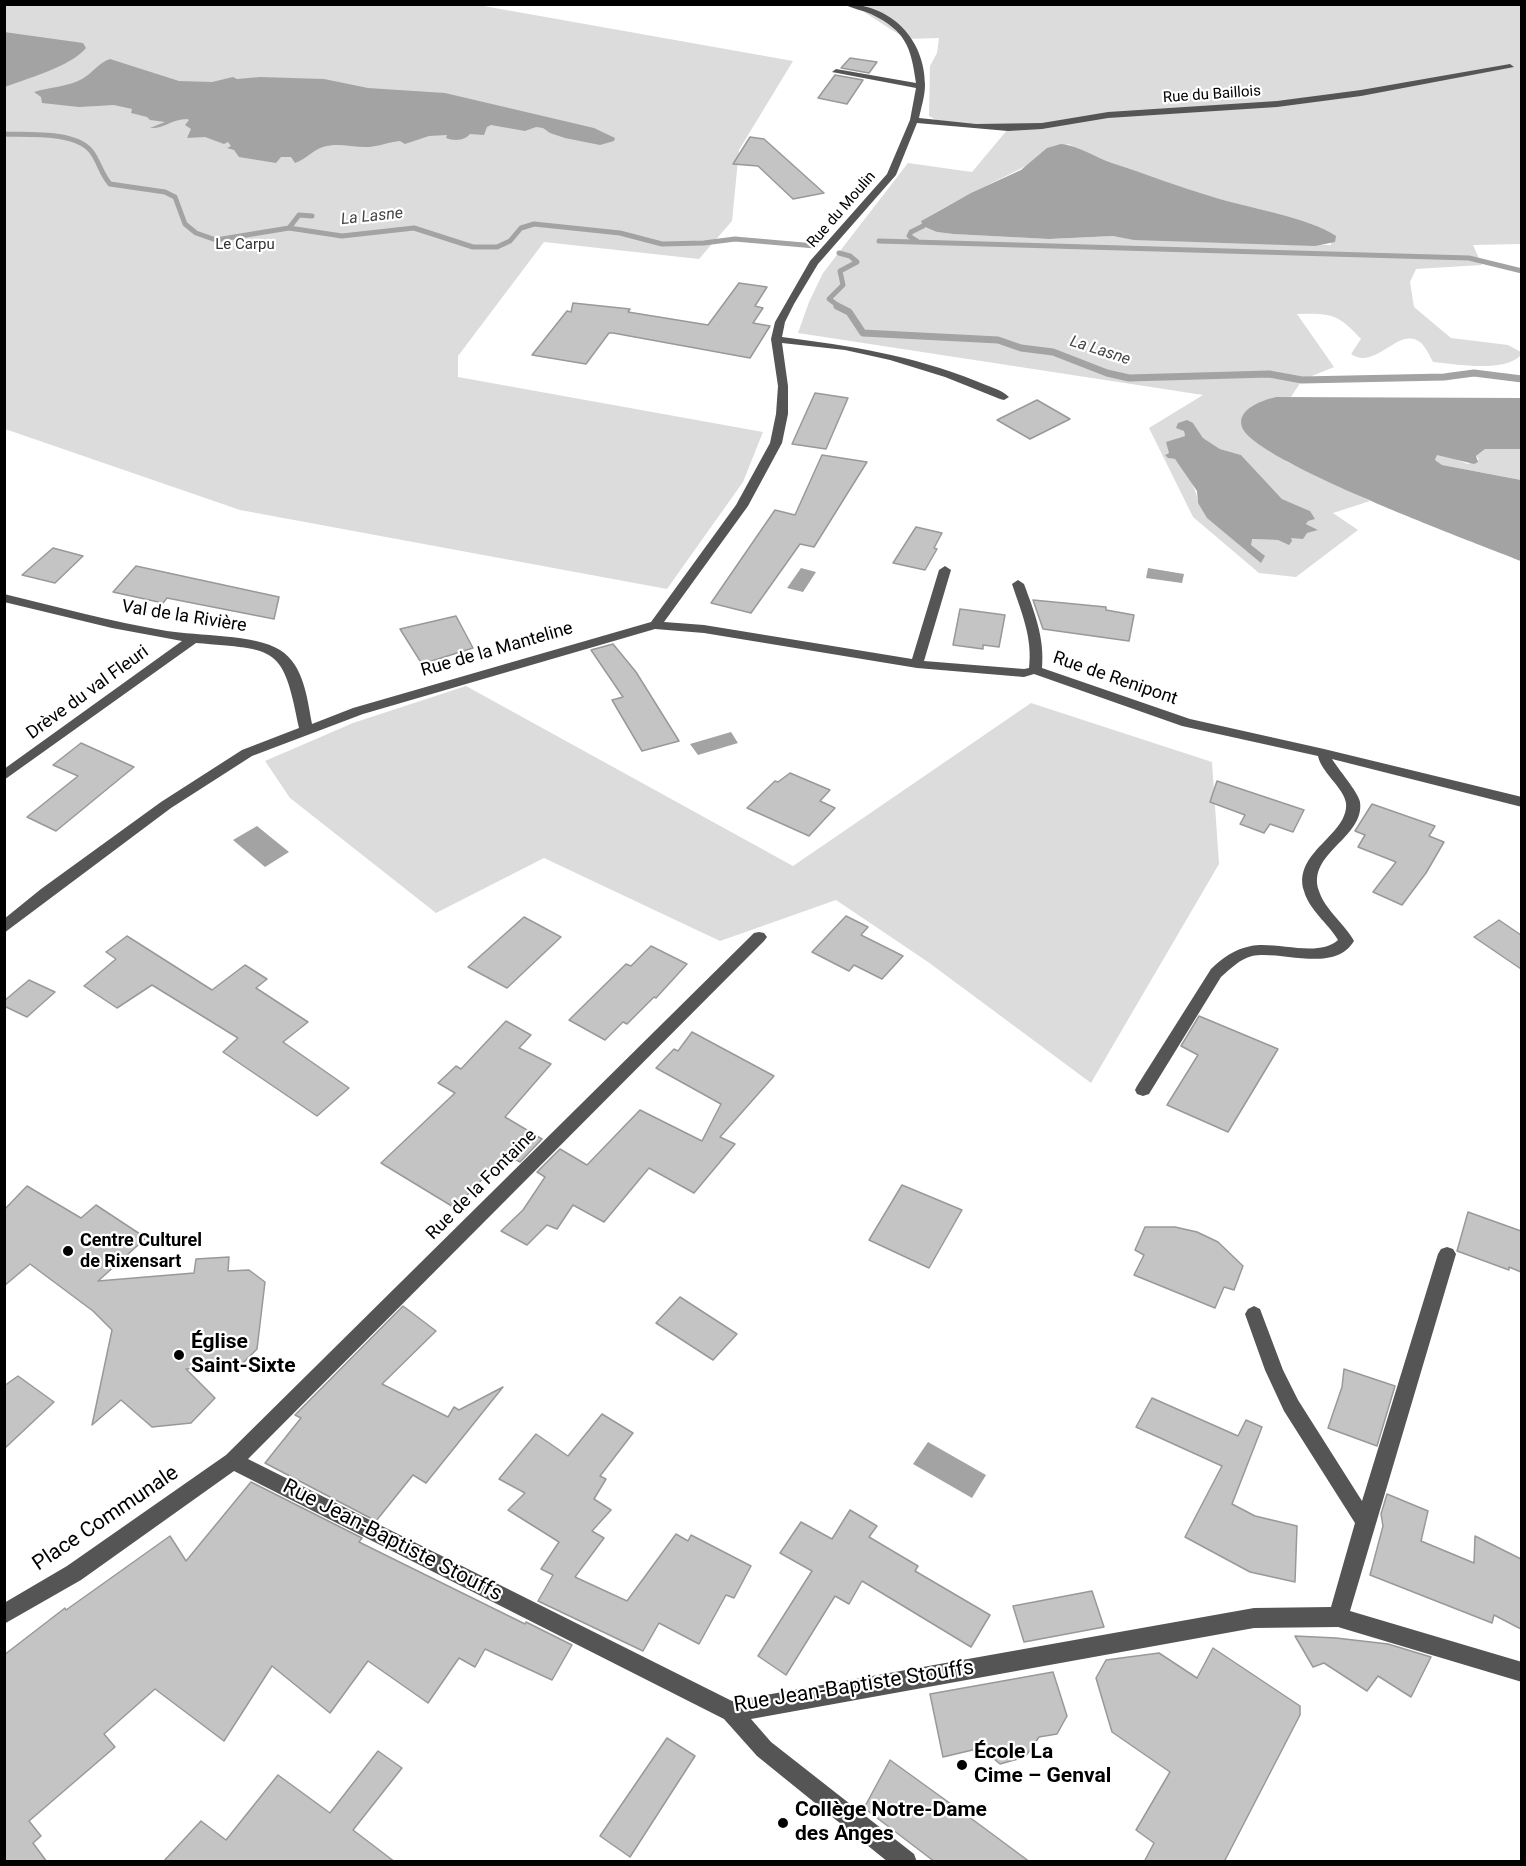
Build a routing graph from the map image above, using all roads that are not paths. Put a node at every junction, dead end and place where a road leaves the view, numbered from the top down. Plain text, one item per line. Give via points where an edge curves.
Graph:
1 (848, 4) edge
2 (1510, 67) dead end
3 (836, 72) dead end
4 (921, 86) junction
5 (914, 120) junction
6 (776, 339) junction
7 (1004, 397) dead end
8 (945, 570) dead end
9 (1018, 584) dead end
10 (4, 598) edge
11 (656, 625) junction
12 (193, 639) junction
13 (917, 664) junction
14 (1035, 670) junction
15 (306, 729) junction
16 (1324, 753) junction
17 (4, 776) edge
18 (1521, 802) edge
19 (4, 928) edge
20 (759, 937) dead end
21 (1143, 1090) dead end
22 (1447, 1254) dead end
23 (1254, 1314) dead end
24 (232, 1461) junction
25 (1365, 1522) junction
26 (4, 1614) edge
27 (1338, 1617) junction
28 (1521, 1672) edge
29 (731, 1712) junction
30 (906, 1862) edge

1 - 4 street, Rue du Moulin via 891,22 909,38 916,52
2 - 5 street, Rue du Baillois via 1277,104 1108,115 1042,126 987,128
3 - 4 street
4 - 5 street, Rue du Moulin
5 - 6 street, Rue du Moulin via 891,175 814,263 782,318
6 - 7 street via 909,361
6 - 11 street via 783,386 776,443 742,506
8 - 13 street
9 - 14 street via 1033,629
10 - 12 street, Val de la Rivière
11 - 13 street, Rue de Renipont via 704,629
11 - 15 street, Rue de la Manteline
12 - 15 street, Val de la Rivière via 246,643 280,656 294,674
12 - 17 street, Drève du val Fleuri
13 - 14 street, Rue de Renipont via 1024,673
14 - 16 street, Rue de Renipont via 1187,723
15 - 19 street, Rue de la Manteline via 247,753 166,805
16 - 18 street, Rue de Renipont
16 - 21 street via 1353,801 1351,818 1315,861 1310,875 1311,890 1346,941 1334,951 1266,948 1232,959 1216,974
20 - 24 street, Rue de la Fontaine
22 - 25 street
23 - 25 street via 1265,1350 1300,1424
24 - 26 street, Place Communale via 74,1573
24 - 29 street, Rue Jean-Baptiste Stouffs
25 - 27 street
27 - 28 street, Rue Jean-Baptiste Stouffs
27 - 29 street, Rue Jean-Baptiste Stouffs via 1254,1618
29 - 30 street via 764,1749

